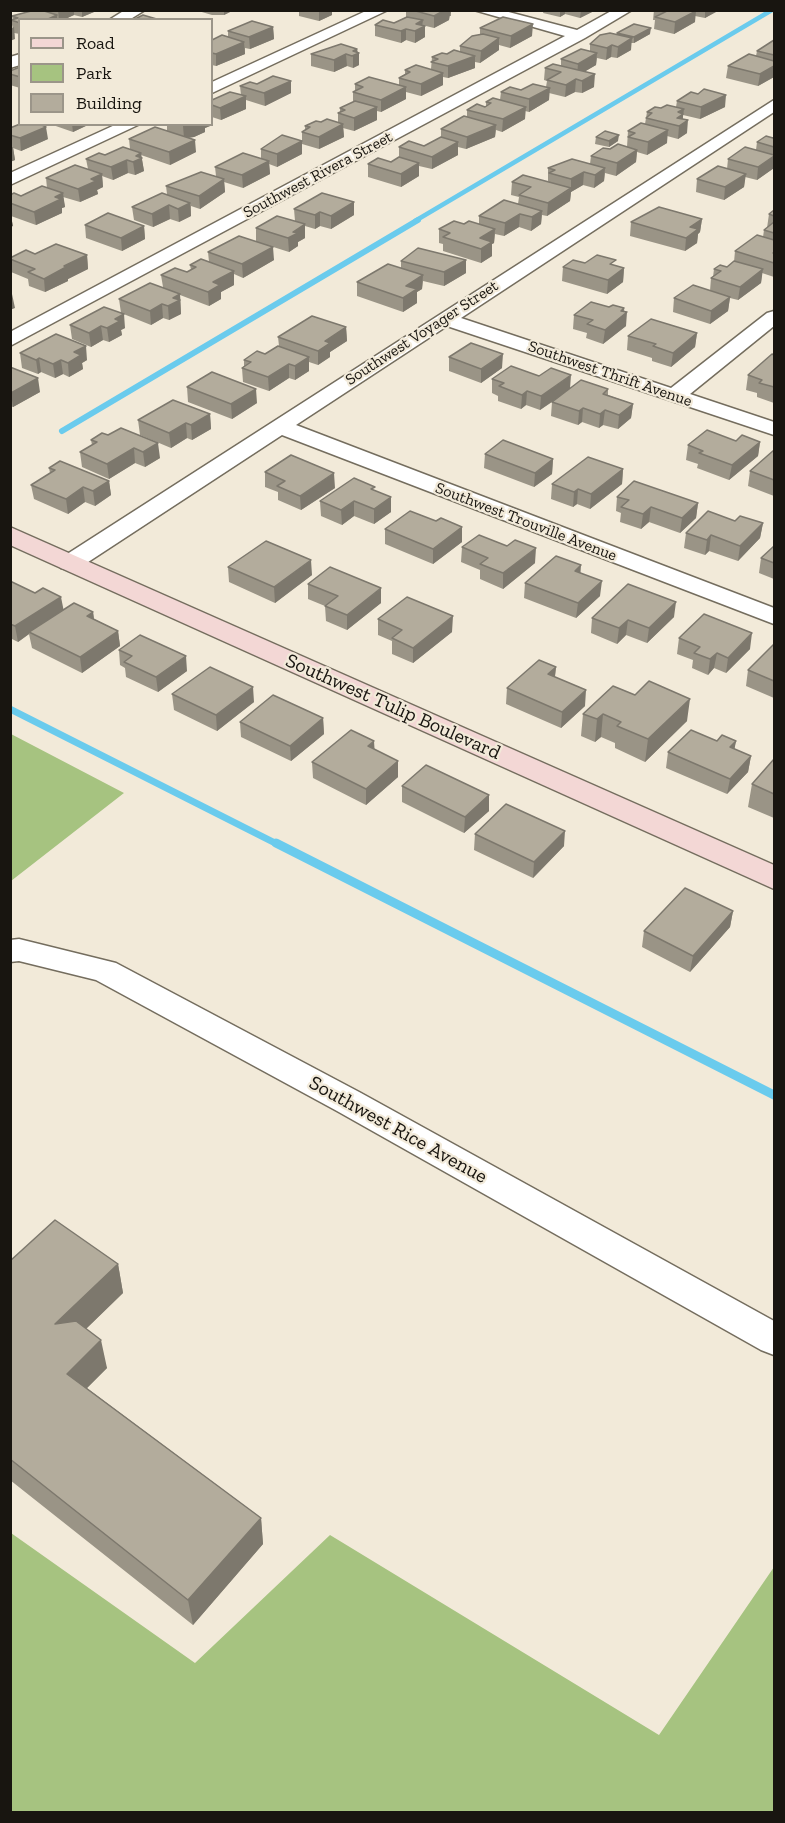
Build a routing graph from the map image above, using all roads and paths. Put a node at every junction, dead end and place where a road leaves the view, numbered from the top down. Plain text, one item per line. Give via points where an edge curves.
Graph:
1 (138, 10) edge
2 (381, 10) edge
3 (482, 10) edge
4 (625, 10) edge
5 (120, 18) edge
6 (580, 35) junction
7 (213, 88) edge
8 (774, 105) edge
9 (128, 126) edge
10 (10, 180) edge
11 (774, 317) edge
12 (445, 319) junction
13 (10, 340) edge
14 (674, 396) junction
15 (278, 426) junction
16 (774, 429) edge
17 (10, 535) edge
18 (70, 562) junction
19 (774, 617) edge
20 (774, 878) edge
21 (10, 951) edge
22 (774, 1339) edge

1 - 5 street
2 - 7 street
3 - 6 street
4 - 6 street, Southwest Rivera Street
6 - 13 street, Southwest Rivera Street
8 - 12 street, Southwest Voyager Street
9 - 10 street
11 - 14 street
12 - 14 street, Southwest Thrift Avenue
12 - 15 street, Southwest Voyager Street
14 - 16 street, Southwest Thrift Avenue
15 - 18 street, Southwest Voyager Street
15 - 19 street, Southwest Trouville Avenue
17 - 18 street, Southwest Tulip Boulevard
18 - 20 street, Southwest Tulip Boulevard
21 - 22 street, Southwest Rice Avenue via 105,971

